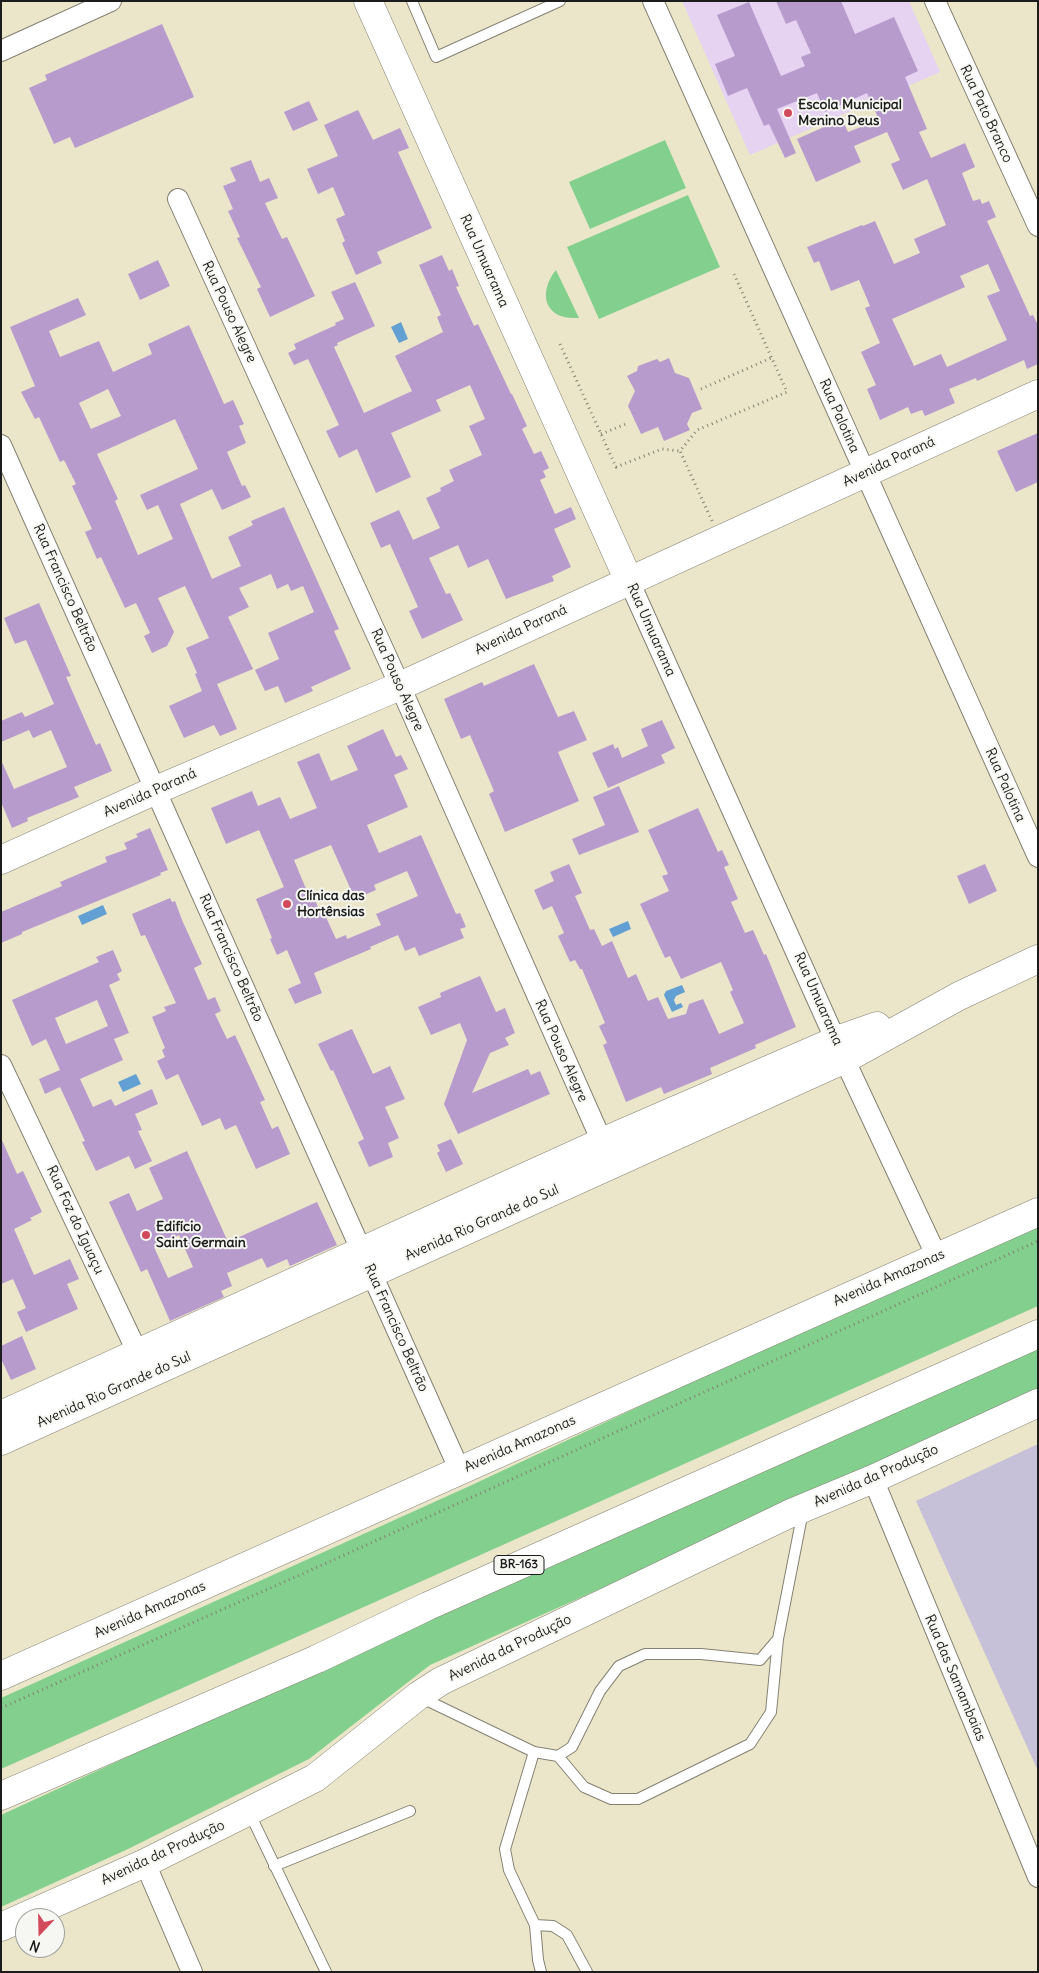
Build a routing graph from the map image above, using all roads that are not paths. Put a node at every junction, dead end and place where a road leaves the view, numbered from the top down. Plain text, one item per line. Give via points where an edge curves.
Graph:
1 (111, 1) edge
2 (368, 1) edge
3 (653, 1) edge
4 (935, 1) edge
5 (414, 2) edge
6 (558, 2) edge
7 (1, 52) edge
8 (178, 199) dead end
9 (1038, 226) edge
10 (1038, 394) edge
11 (1, 445) edge
12 (865, 473) junction
13 (629, 581) junction
14 (400, 686) junction
15 (156, 790) junction
16 (1038, 857) edge
17 (1, 860) edge
18 (1038, 959) edge
19 (841, 1049) junction
20 (1, 1065) edge
21 (607, 1153) junction
22 (1038, 1212) edge
23 (937, 1257) junction
24 (367, 1263) junction
25 (1038, 1334) edge
26 (143, 1364) junction
27 (1038, 1403) edge
28 (1, 1415) edge
29 (1, 1441) edge
30 (460, 1471) junction
31 (873, 1479) junction
32 (804, 1508) junction
33 (778, 1638) junction
34 (1, 1676) edge
35 (418, 1696) junction
36 (534, 1752) junction
37 (558, 1756) junction
38 (1, 1796) edge
39 (410, 1811) dead end
40 (249, 1812) junction
41 (145, 1863) junction
42 (274, 1866) junction
43 (1038, 1877) edge
44 (535, 1925) junction
45 (1, 1927) edge
46 (192, 1972) edge
47 (326, 1972) edge
48 (541, 1972) edge
49 (587, 1972) edge

1 - 7 street
2 - 13 main road, Rua Umuarama
3 - 12 street, Rua Palotina
4 - 9 street, Rua Pato Branco
5 - 6 lane via 436,57
8 - 14 street, Rua Pouso Alegre
10 - 12 main road, Avenida Paraná
11 - 15 street, Rua Francisco Beltrão
12 - 13 main road, Avenida Paraná
12 - 16 street, Rua Palotina
13 - 14 main road, Avenida Paraná
13 - 19 street, Rua Umuarama
14 - 15 main road, Avenida Paraná
14 - 21 street, Rua Pouso Alegre
15 - 17 main road, Avenida Paraná
15 - 24 street, Rua Francisco Beltrão
18 - 19 main road, Avenida Rio Grande do Sul
19 - 21 main road, Avenida Rio Grande do Sul
19 - 23 street, Rua Umuarama
20 - 26 street, Rua Foz do Iguaçu
21 - 24 main road, Avenida Rio Grande do Sul
22 - 23 main road, Avenida Amazonas
23 - 30 main road, Avenida Amazonas
24 - 26 main road, Avenida Rio Grande do Sul
24 - 30 street, Rua Francisco Beltrão
25 - 38 main road, BR-163 via 428,1606 318,1659
26 - 28 main road, Avenida Rio Grande do Sul
26 - 29 main road, Avenida Rio Grande do Sul
27 - 31 main road, Avenida da Produção
30 - 34 main road, Avenida Amazonas
31 - 32 main road, Avenida da Produção
31 - 43 street, Rua das Samambaias
32 - 33 lane
32 - 35 main road, Avenida da Produção via 441,1681
33 - 37 lane via 760,1660 701,1654 644,1654 618,1666 600,1691 572,1746
33 - 37 lane via 771,1712 750,1744 638,1799 611,1798 584,1787
35 - 36 lane
35 - 40 main road, Avenida da Produção via 315,1778
36 - 37 lane
36 - 44 lane via 505,1849 509,1870
39 - 42 lane
40 - 41 main road, Avenida da Produção
40 - 42 lane
41 - 45 main road, Avenida da Produção
41 - 46 street
42 - 47 lane
44 - 48 lane
44 - 49 lane via 553,1926 567,1935

